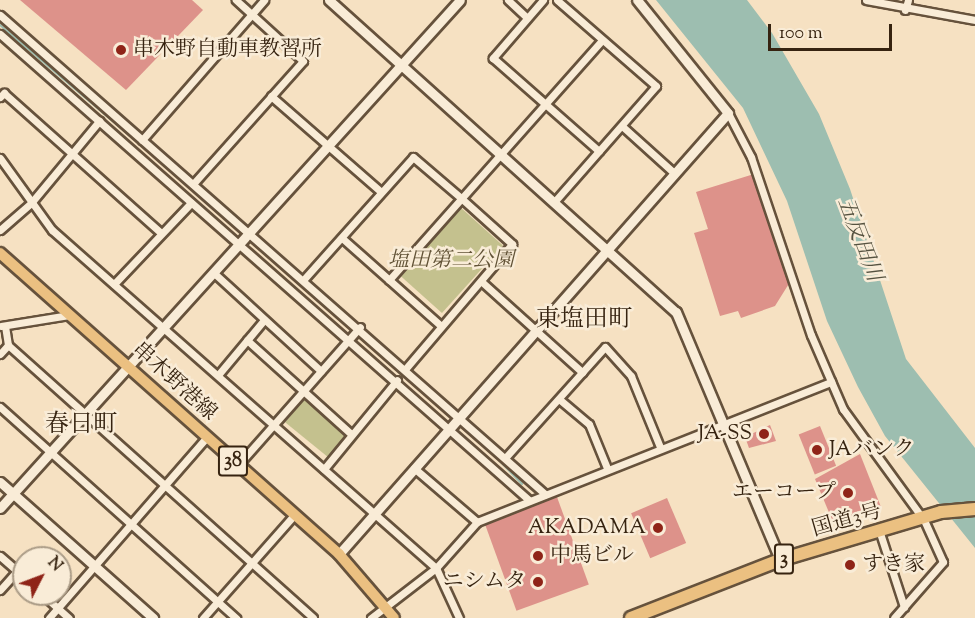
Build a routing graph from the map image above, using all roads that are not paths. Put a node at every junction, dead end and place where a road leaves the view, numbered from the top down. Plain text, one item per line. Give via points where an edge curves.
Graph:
1 (236, 0) edge
2 (264, 0) edge
3 (329, 0) edge
4 (460, 0) edge
5 (508, 0) edge
6 (543, 0) edge
7 (557, 0) edge
8 (637, 0) edge
9 (867, 0) edge
10 (908, 0) edge
11 (905, 10) junction
12 (252, 14) junction
13 (0, 15) edge
14 (527, 18) junction
15 (975, 20) edge
16 (0, 34) edge
17 (602, 40) junction
18 (404, 66) junction
19 (271, 96) junction
20 (0, 97) edge
21 (545, 104) junction
22 (728, 113) junction
23 (99, 121) junction
24 (622, 126) junction
25 (142, 140) junction
26 (330, 148) junction
27 (599, 151) junction
28 (501, 154) junction
29 (72, 156) junction
30 (0, 158) edge
31 (674, 173) junction
32 (194, 184) junction
33 (381, 192) junction
34 (461, 198) junction
35 (555, 201) junction
36 (31, 203) junction
37 (190, 203) junction
38 (0, 230) edge
39 (160, 232) junction
40 (250, 233) junction
41 (342, 238) junction
42 (240, 246) junction
43 (607, 247) junction
44 (0, 253) edge
45 (213, 273) junction
46 (305, 278) junction
47 (389, 280) junction
48 (482, 282) junction
49 (114, 284) junction
50 (69, 315) junction
51 (264, 320) junction
52 (2, 326) edge
53 (441, 326) junction
54 (360, 327) junction
55 (165, 328) junction
56 (535, 330) junction
57 (350, 337) junction
58 (247, 340) junction
59 (8, 345) junction
60 (0, 354) edge
61 (128, 367) junction
62 (406, 368) junction
63 (321, 371) junction
64 (582, 372) junction
65 (218, 375) junction
66 (397, 380) junction
67 (831, 382) junction
68 (304, 391) junction
69 (559, 399) junction
70 (0, 407) edge
71 (85, 413) junction
72 (460, 416) junction
73 (723, 423) junction
74 (274, 424) junction
75 (451, 427) junction
76 (350, 433) junction
77 (207, 437) junction
78 (660, 447) junction
79 (52, 452) junction
80 (506, 459) junction
81 (238, 465) junction
82 (414, 468) junction
83 (607, 468) junction
84 (324, 470) junction
85 (0, 482) edge
86 (164, 484) junction
87 (13, 493) junction
88 (545, 494) junction
89 (529, 500) junction
90 (0, 508) edge
91 (975, 509) edge
92 (375, 514) junction
93 (294, 515) junction
94 (924, 520) junction
95 (129, 521) junction
96 (477, 522) junction
97 (880, 533) junction
98 (339, 554) junction
99 (0, 556) edge
100 (780, 560) junction
101 (92, 563) junction
102 (252, 563) junction
103 (12, 567) edge
104 (436, 568) junction
105 (12, 577) edge
106 (72, 586) edge
107 (0, 590) edge
108 (217, 602) junction
109 (387, 605) junction
110 (55, 606) joint
111 (904, 607) junction
112 (49, 618) edge
113 (69, 618) edge
114 (153, 618) edge
115 (203, 618) edge
116 (236, 618) edge
117 (313, 618) edge
118 (371, 618) edge
119 (394, 618) edge
120 (459, 618) edge
121 (631, 618) edge
122 (894, 618) edge

1 - 12 street
2 - 12 street
3 - 18 street
4 - 18 street
5 - 14 street
6 - 14 street
7 - 17 street
8 - 22 street
9 - 11 street
10 - 11 street
11 - 15 street
12 - 19 street via 303,61
12 - 25 street
13 - 25 street
14 - 21 street via 493,57
16 - 23 street
17 - 21 street
17 - 24 street via 656,86
18 - 26 street
18 - 28 street
19 - 26 street
19 - 32 street
20 - 29 street via 4,93
21 - 27 street
21 - 28 street
22 - 31 street
22 - 67 street via 751,158
23 - 29 street
23 - 37 street
24 - 27 street
24 - 31 street
25 - 32 street
26 - 33 street
26 - 40 street
27 - 35 street
28 - 34 street
28 - 35 street
29 - 36 street
29 - 39 street
30 - 36 street
31 - 43 street
32 - 40 street
33 - 34 street via 413,157
33 - 41 street
34 - 47 street
34 - 48 street via 512,244
35 - 43 street
36 - 38 street
36 - 49 street via 52,230
37 - 39 street
37 - 42 street
39 - 49 street
40 - 42 street
40 - 46 street
41 - 46 street
41 - 47 street
42 - 45 street
42 - 57 street
43 - 56 street
43 - 73 street via 676,312
44 - 50 main road, 串木野港線 / 38
45 - 51 street
45 - 55 street
46 - 54 street
47 - 53 street
48 - 53 street
48 - 56 street
49 - 55 street
50 - 52 street
50 - 61 main road, 串木野港線 / 38
51 - 58 street
51 - 63 street
52 - 59 street
53 - 62 street
54 - 57 street
54 - 62 street
55 - 61 street
55 - 65 street
56 - 64 street
56 - 72 street
57 - 63 street
57 - 66 street
58 - 65 street
58 - 68 street
59 - 60 street
59 - 71 street
61 - 71 street
61 - 77 main road, 串木野港線 / 38
62 - 72 street
63 - 68 street
64 - 69 street
64 - 78 street via 604,347 623,363
65 - 74 street
66 - 75 street
66 - 76 street
67 - 73 street
67 - 94 street via 867,450
68 - 74 street
68 - 76 street
69 - 80 street
69 - 83 street via 589,424
70 - 79 street
71 - 79 street
71 - 86 street
72 - 75 street
72 - 80 street
73 - 78 street
73 - 100 street
74 - 81 street
74 - 84 street
75 - 82 street
75 - 89 street
76 - 84 street via 350,442
77 - 81 main road, 串木野港線 / 38
77 - 86 street
78 - 83 street
79 - 87 street
79 - 95 street
80 - 88 street
81 - 93 main road, 串木野港線 / 38
82 - 92 street
82 - 96 street
83 - 88 street
84 - 92 street
85 - 87 street
86 - 95 street
86 - 102 street
87 - 90 street
87 - 101 street
88 - 89 street
89 - 96 street
91 - 94 highway, 国道3号 / 3 via 941,512
92 - 98 street
92 - 104 street
93 - 98 main road, 串木野港線 / 38
93 - 102 street
94 - 97 highway, 国道3号 / 3
94 - 111 street via 943,562
95 - 101 street
95 - 108 street
96 - 104 street
97 - 100 highway, 国道3号 / 3
97 - 111 street
98 - 109 main road, 串木野港線 / 38
99 - 103 street
100 - 121 highway, 国道3号 / 3
101 - 106 street
101 - 114 street
102 - 108 street
102 - 117 street
104 - 109 street
104 - 120 street
105 - 107 street
108 - 115 street
108 - 116 street
109 - 118 street
109 - 119 main road, 串木野港線 / 38
110 - 112 street
110 - 113 street
111 - 122 street

